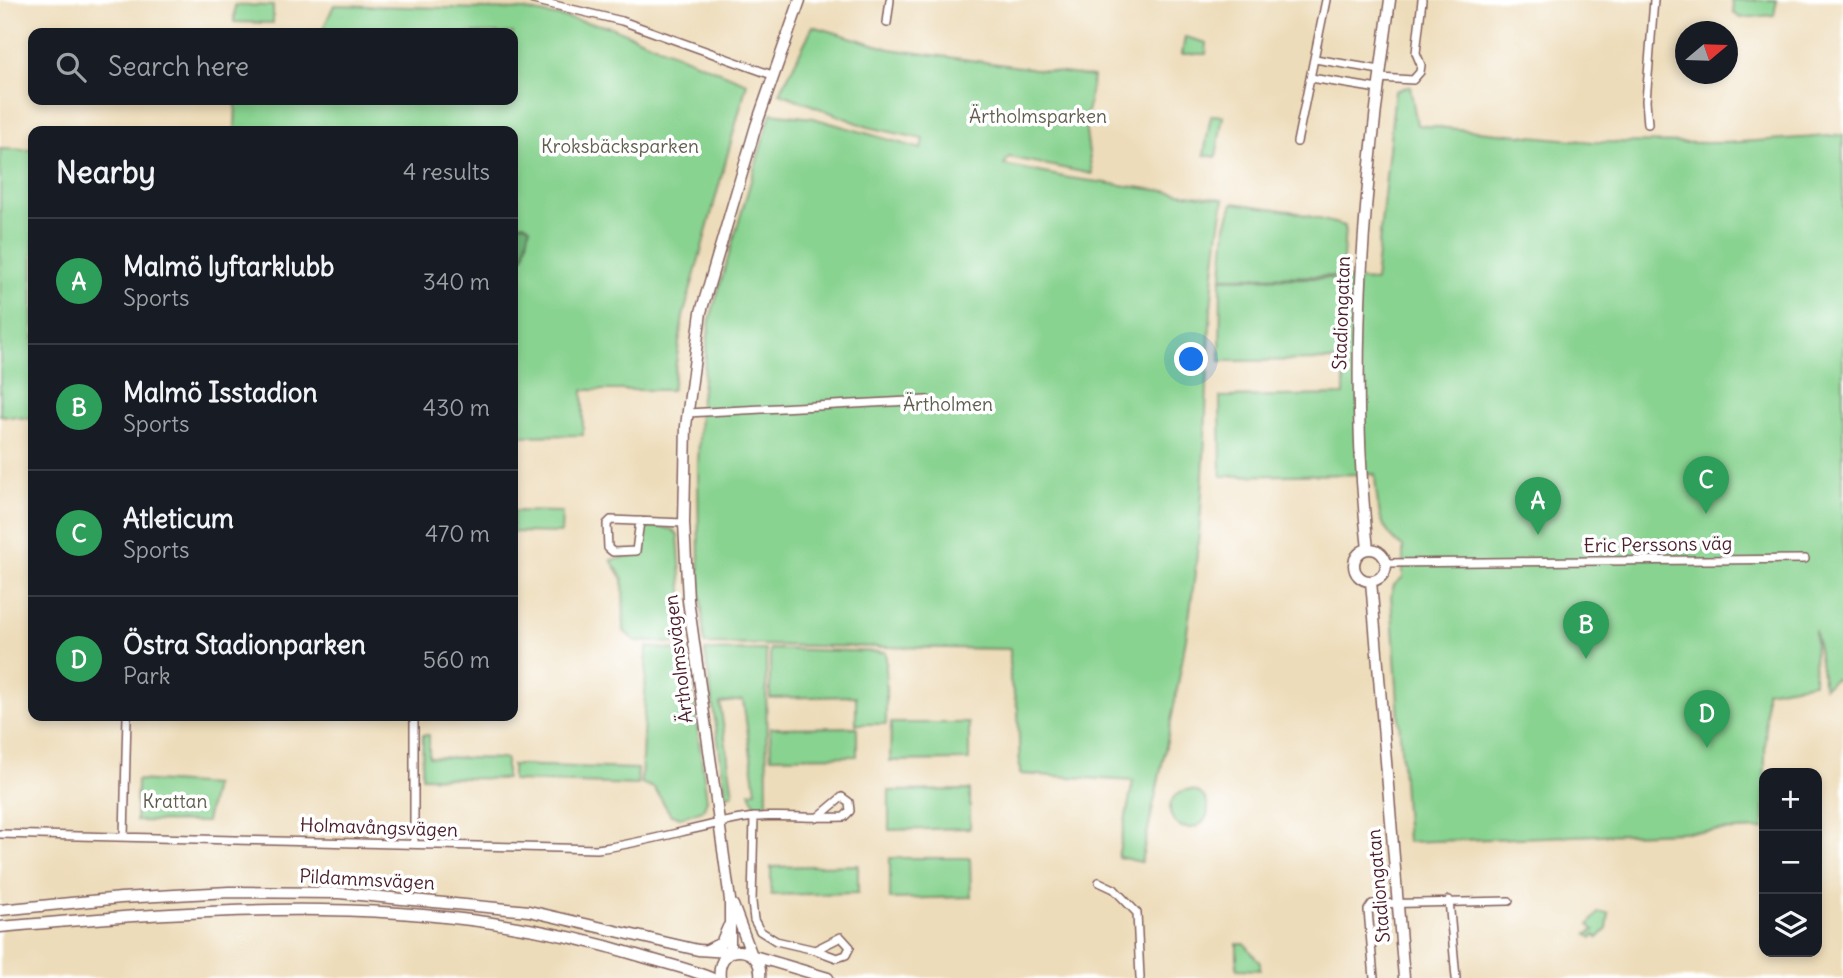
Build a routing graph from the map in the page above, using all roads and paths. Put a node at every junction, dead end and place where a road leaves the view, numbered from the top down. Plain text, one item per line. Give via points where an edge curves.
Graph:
1 (533, 0) edge
2 (800, 0) edge
3 (890, 0) edge
4 (1326, 0) edge
5 (1390, 0) edge
6 (1422, 0) edge
7 (1654, 0) edge
8 (887, 23) dead end
9 (1315, 59) junction
10 (772, 75) junction
11 (1311, 78) junction
12 (1379, 79) junction
13 (1647, 124) dead end
14 (1297, 142) dead end
15 (927, 400) dead end
16 (687, 413) junction
17 (640, 521) junction
18 (684, 523) junction
19 (1368, 549) junction
20 (1805, 559) dead end
21 (1386, 563) junction
22 (1371, 581) junction
23 (127, 721) edge
24 (414, 721) edge
25 (754, 817) junction
26 (817, 818) dead end
27 (719, 824) junction
28 (0, 834) edge
29 (124, 837) junction
30 (414, 844) junction
31 (1099, 882) dead end
32 (730, 900) junction
33 (1450, 900) junction
34 (1510, 901) dead end
35 (1397, 903) junction
36 (0, 910) edge
37 (729, 923) junction
38 (0, 927) edge
39 (815, 950) dead end
40 (704, 951) junction
41 (729, 952) junction
42 (752, 955) junction
43 (711, 978) edge
44 (720, 978) edge
45 (760, 978) edge
46 (828, 978) edge
47 (1140, 978) edge
48 (1374, 978) edge
49 (1404, 978) edge
50 (1456, 978) edge

1 - 10 street via 622,21
2 - 10 main road, Ärtholmsvägen
3 - 8 street
4 - 9 street
5 - 12 main road, Stadiongatan
6 - 12 street via 1416,53 1420,72 1413,80
7 - 13 street
9 - 11 street
9 - 12 street
10 - 16 main road, Ärtholmsvägen via 701,312
11 - 12 street
11 - 14 street
12 - 19 main road, Stadiongatan via 1363,214 1357,331 1360,474
15 - 16 street
16 - 18 main road, Ärtholmsvägen
17 - 17 street via 608,522 608,548 636,551
17 - 18 street
18 - 27 main road, Ärtholmsvägen via 690,628
19 - 21 main road via 1382,554
19 - 22 main road, Stadiongatan via 1356,556 1354,566 1361,578
20 - 21 street, Eric Perssons väg
21 - 22 main road via 1381,577
22 - 35 main road, Stadiongatan
23 - 29 street
24 - 30 street
25 - 26 street, Holmavångsvägen
25 - 27 street, Holmavångsvägen
25 - 39 street via 752,898 757,926 776,941
27 - 30 street, Holmavångsvägen via 597,849
27 - 32 main road, Ärtholmsvägen
28 - 29 street, Holmavångsvägen
29 - 30 street, Holmavångsvägen
31 - 47 street via 1114,888 1137,913
32 - 37 main road, Ärtholmsvägen
32 - 42 main road, Ärtholmsvägen
33 - 34 street
33 - 35 street
33 - 50 street
35 - 48 street via 1372,904 1368,910
35 - 49 main road, Stadiongatan
36 - 40 main road, Pildammsvägen via 229,892 339,893 529,911
37 - 40 main road via 721,943
37 - 41 main road, Ärtholmsvägen
38 - 43 main road, Pildammsvägen via 205,911 347,908 480,920 577,938
40 - 41 main road, Pildammsvägen
41 - 42 main road via 741,949
41 - 44 main road, Ärtholmsvägen via 720,966
42 - 45 main road, Ärtholmsvägen
42 - 46 main road

